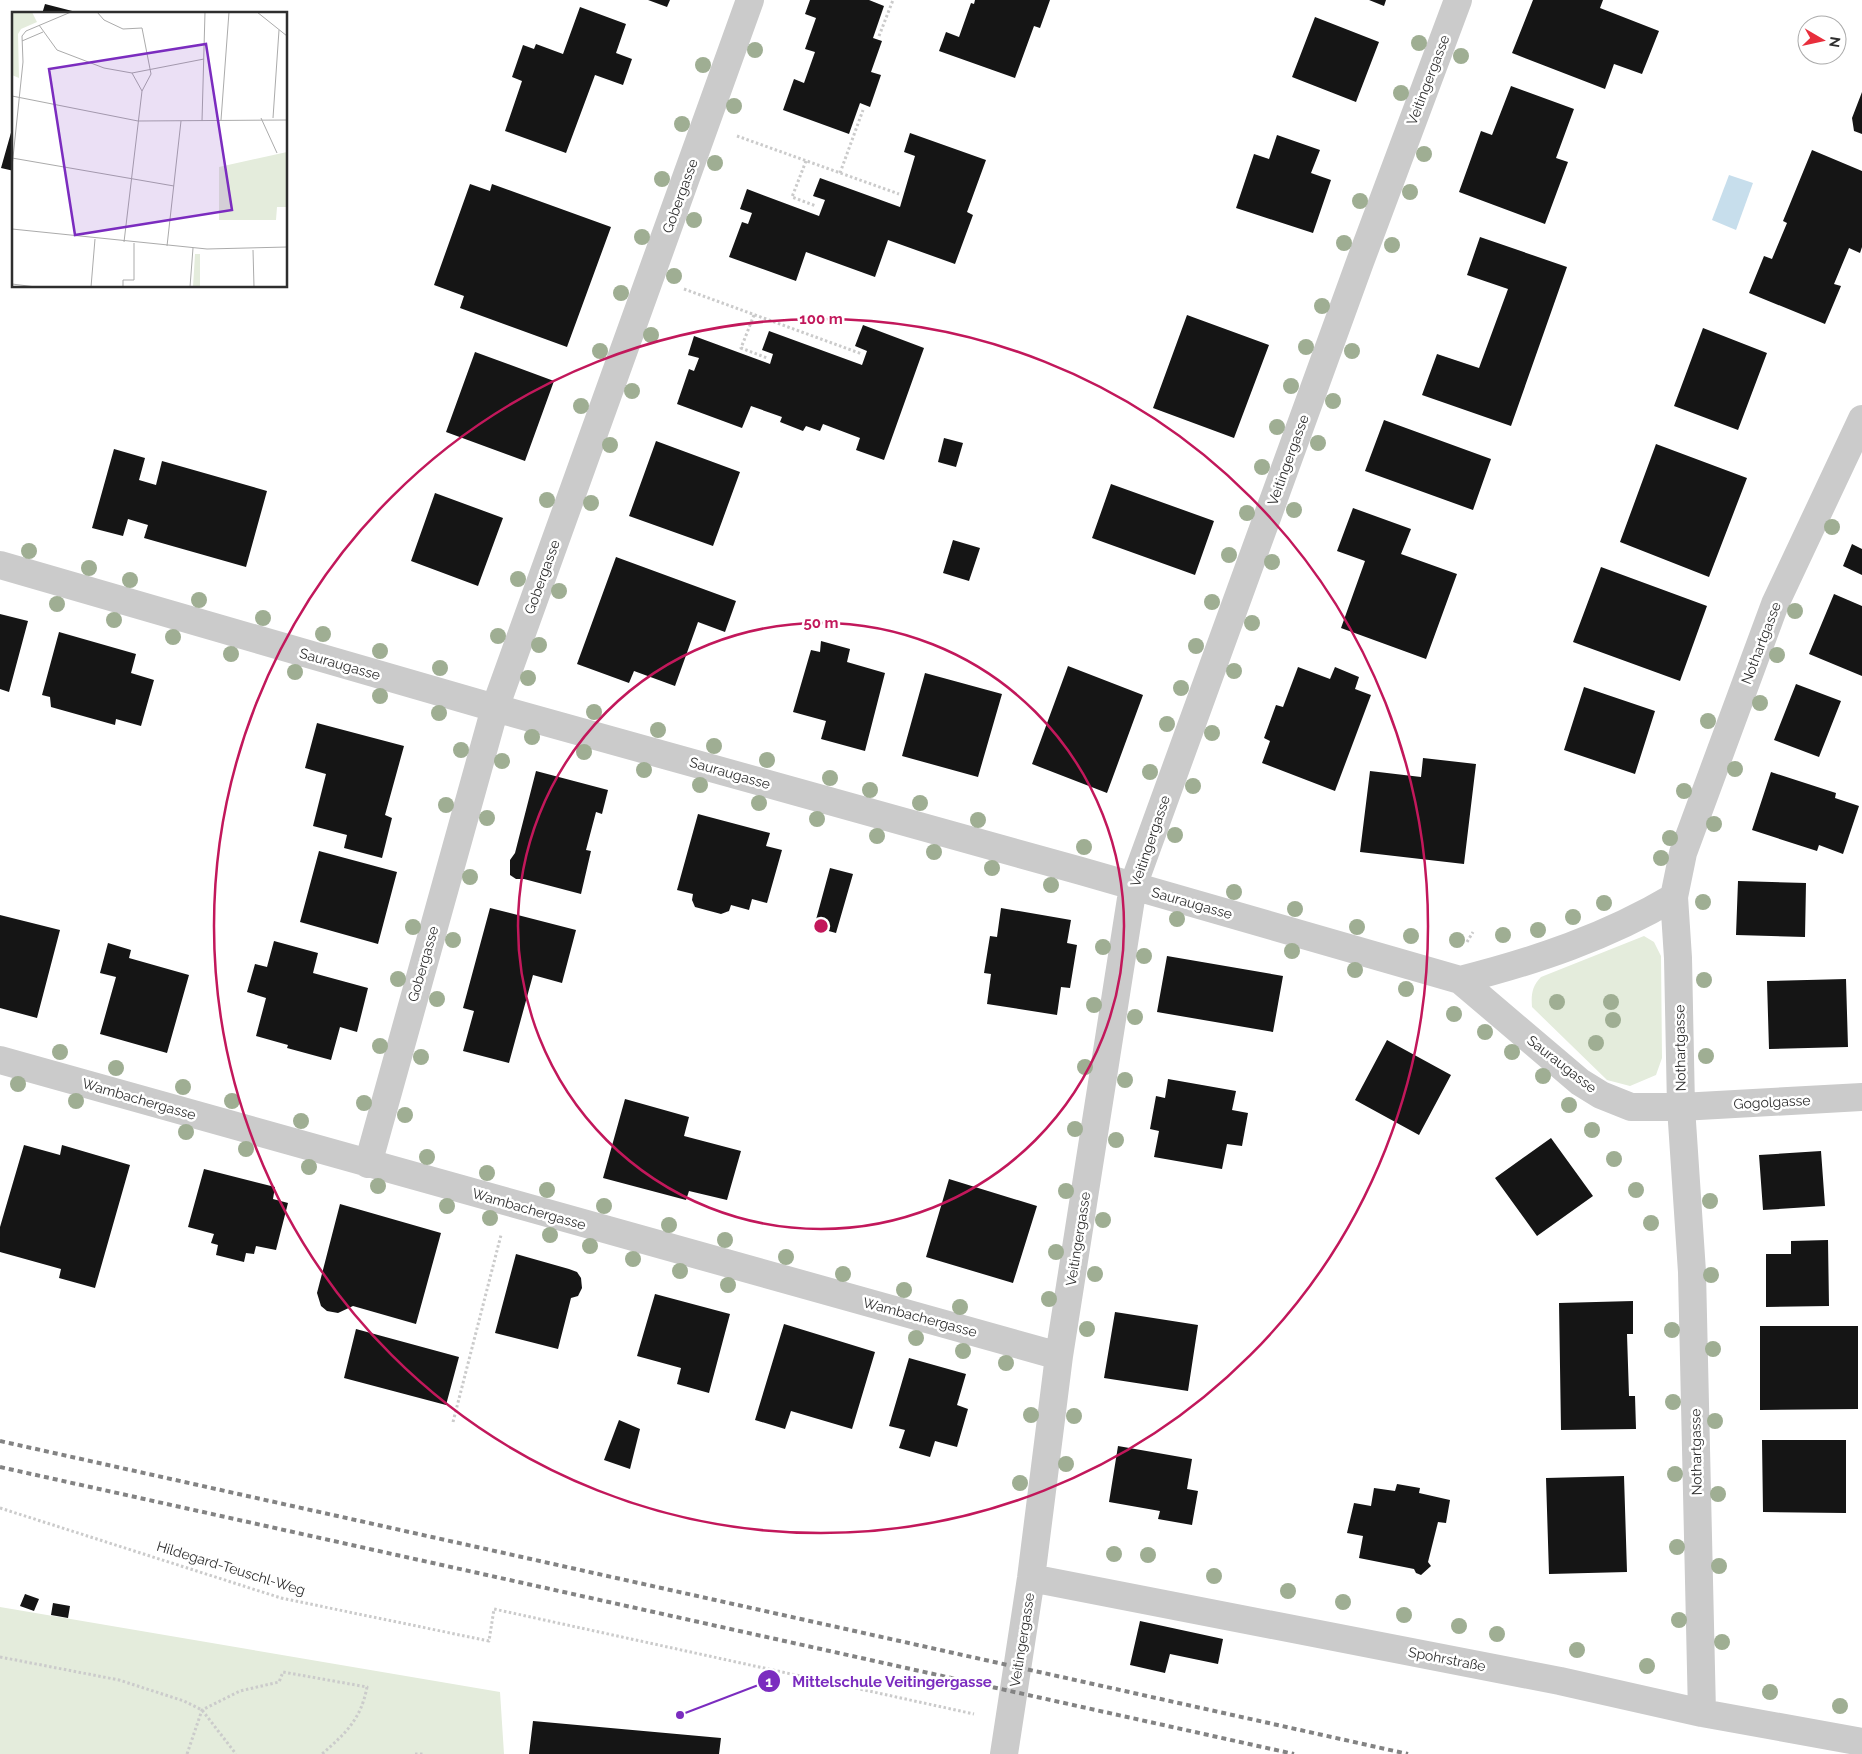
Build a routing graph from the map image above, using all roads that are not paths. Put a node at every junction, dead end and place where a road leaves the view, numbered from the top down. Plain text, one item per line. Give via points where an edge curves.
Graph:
1 (750, 0) edge
2 (1458, 0) edge
3 (1862, 419) edge
4 (0, 566) edge
5 (494, 708) junction
6 (1133, 886) junction
7 (1674, 897) junction
8 (1460, 980) junction
9 (0, 1060) edge
10 (1862, 1097) edge
11 (1681, 1107) junction
12 (368, 1164) junction
13 (1059, 1356) junction
14 (1031, 1578) junction
15 (1702, 1712) junction
16 (1862, 1742) edge
17 (1004, 1754) edge

1 - 5 street, Gobergasse
2 - 6 street, Veitingergasse
3 - 7 street, Nothartgasse via 1775,604 1683,854
4 - 5 street, Sauraugasse
5 - 6 street, Sauraugasse
5 - 12 street, Gobergasse
6 - 8 street, Sauraugasse
6 - 13 street, Veitingergasse
7 - 8 street via 1639,918 1590,940 1527,963
7 - 11 street, Nothartgasse
8 - 11 street, Sauraugasse via 1580,1082 1601,1095 1631,1107
9 - 12 street, Wambachergasse
10 - 11 street, Gogolgasse
11 - 15 street, Nothartgasse via 1692,1272
12 - 13 street, Wambachergasse
13 - 14 street, Veitingergasse
14 - 15 street, Spohrstraße via 1560,1681
14 - 17 street, Veitingergasse
15 - 16 street, Spohrstraße

